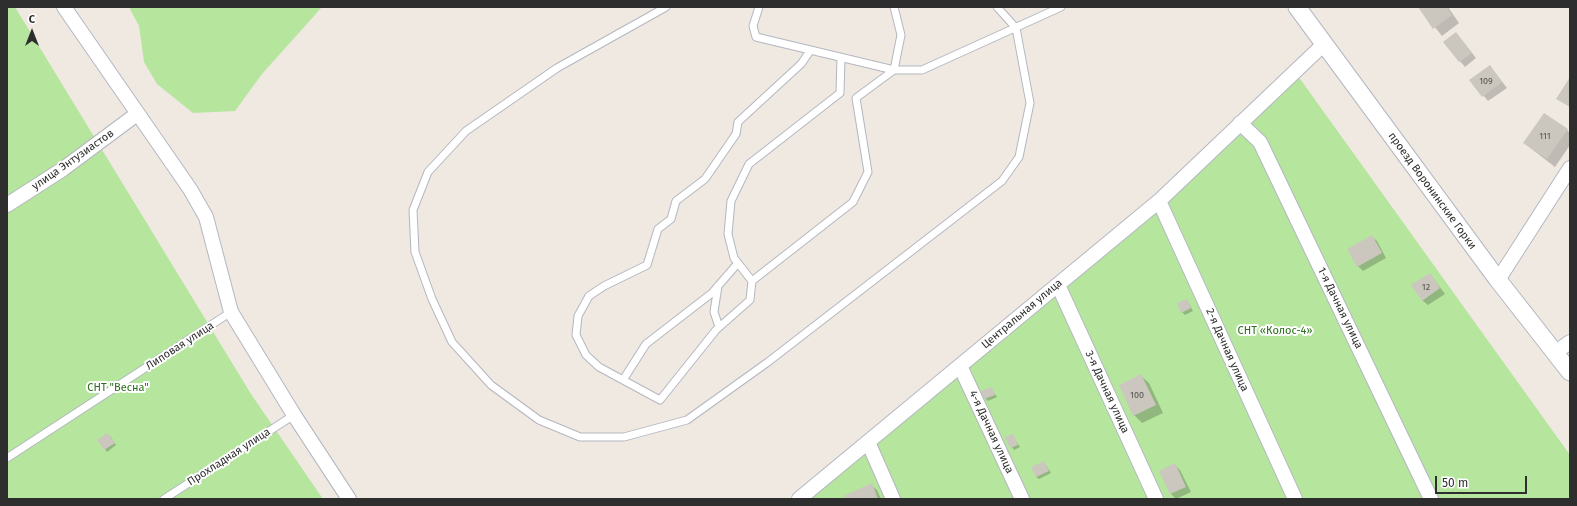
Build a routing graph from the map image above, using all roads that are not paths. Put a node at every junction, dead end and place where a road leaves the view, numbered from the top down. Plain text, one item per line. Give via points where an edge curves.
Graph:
1 (64, 7) edge
2 (666, 7) edge
3 (759, 7) edge
4 (894, 7) edge
5 (997, 7) edge
6 (1061, 7) edge
7 (1297, 7) edge
8 (1016, 28) junction
9 (1324, 44) junction
10 (810, 51) junction
11 (841, 58) junction
12 (894, 70) junction
13 (137, 114) junction
14 (1240, 123) junction
15 (1568, 175) edge
16 (1159, 201) junction
17 (7, 205) edge
18 (738, 263) junction
19 (1498, 280) junction
20 (752, 281) junction
21 (1058, 285) junction
22 (718, 286) junction
23 (231, 312) junction
24 (719, 327) junction
25 (1570, 342) edge
26 (1556, 352) junction
27 (960, 366) junction
28 (1570, 372) edge
29 (623, 380) junction
30 (294, 415) junction
31 (868, 442) junction
32 (7, 458) edge
33 (164, 499) edge
34 (349, 499) edge
35 (799, 499) edge
36 (893, 499) edge
37 (1022, 499) edge
38 (1156, 499) edge
39 (1294, 499) edge
40 (1431, 499) edge

1 - 13 street
2 - 8 lane via 557,68 466,131 428,172 413,210 416,252 432,299 452,342 491,385 539,420 580,437 624,437 687,420 768,362 1002,181 1019,157 1030,103
3 - 10 lane via 753,26 756,37
4 - 12 lane via 901,35
5 - 8 lane
6 - 8 lane
7 - 9 street, проезд Воронинские Горки
8 - 12 lane via 922,70
9 - 14 street, Центральная улица
9 - 19 street, проезд Воронинские Горки
10 - 11 lane
10 - 29 lane via 801,64 738,122 736,134 705,178 676,201 671,219 658,229 647,265 589,296 578,316 576,335 586,355 599,367
11 - 12 lane
11 - 18 lane via 840,93 749,164 731,201 728,234 734,258
12 - 20 lane via 856,98 868,172 853,202
13 - 17 street, улица Энтузиастов via 64,170
13 - 23 street via 190,189 206,217
14 - 16 street, Центральная улица
14 - 40 street, 1-я Дачная улица via 1260,142
15 - 19 street
16 - 21 street, Центральная улица
16 - 39 street, 2-я Дачная улица
18 - 20 lane
18 - 22 lane
19 - 26 street, проезд Воронинские Горки
20 - 24 lane via 750,300
21 - 27 street, Центральная улица
21 - 38 street, 3-я Дачная улица
22 - 24 lane via 714,312
22 - 29 lane via 646,344
23 - 30 street
23 - 32 lane, Липовая улица
24 - 29 lane via 660,400
25 - 26 street
26 - 28 street, проезд Воронинские Горки
27 - 31 street, Центральная улица
27 - 37 street, 4-я Дачная улица
30 - 33 lane, Прохладная улица
30 - 34 street
31 - 35 street, Центральная улица
31 - 36 street

